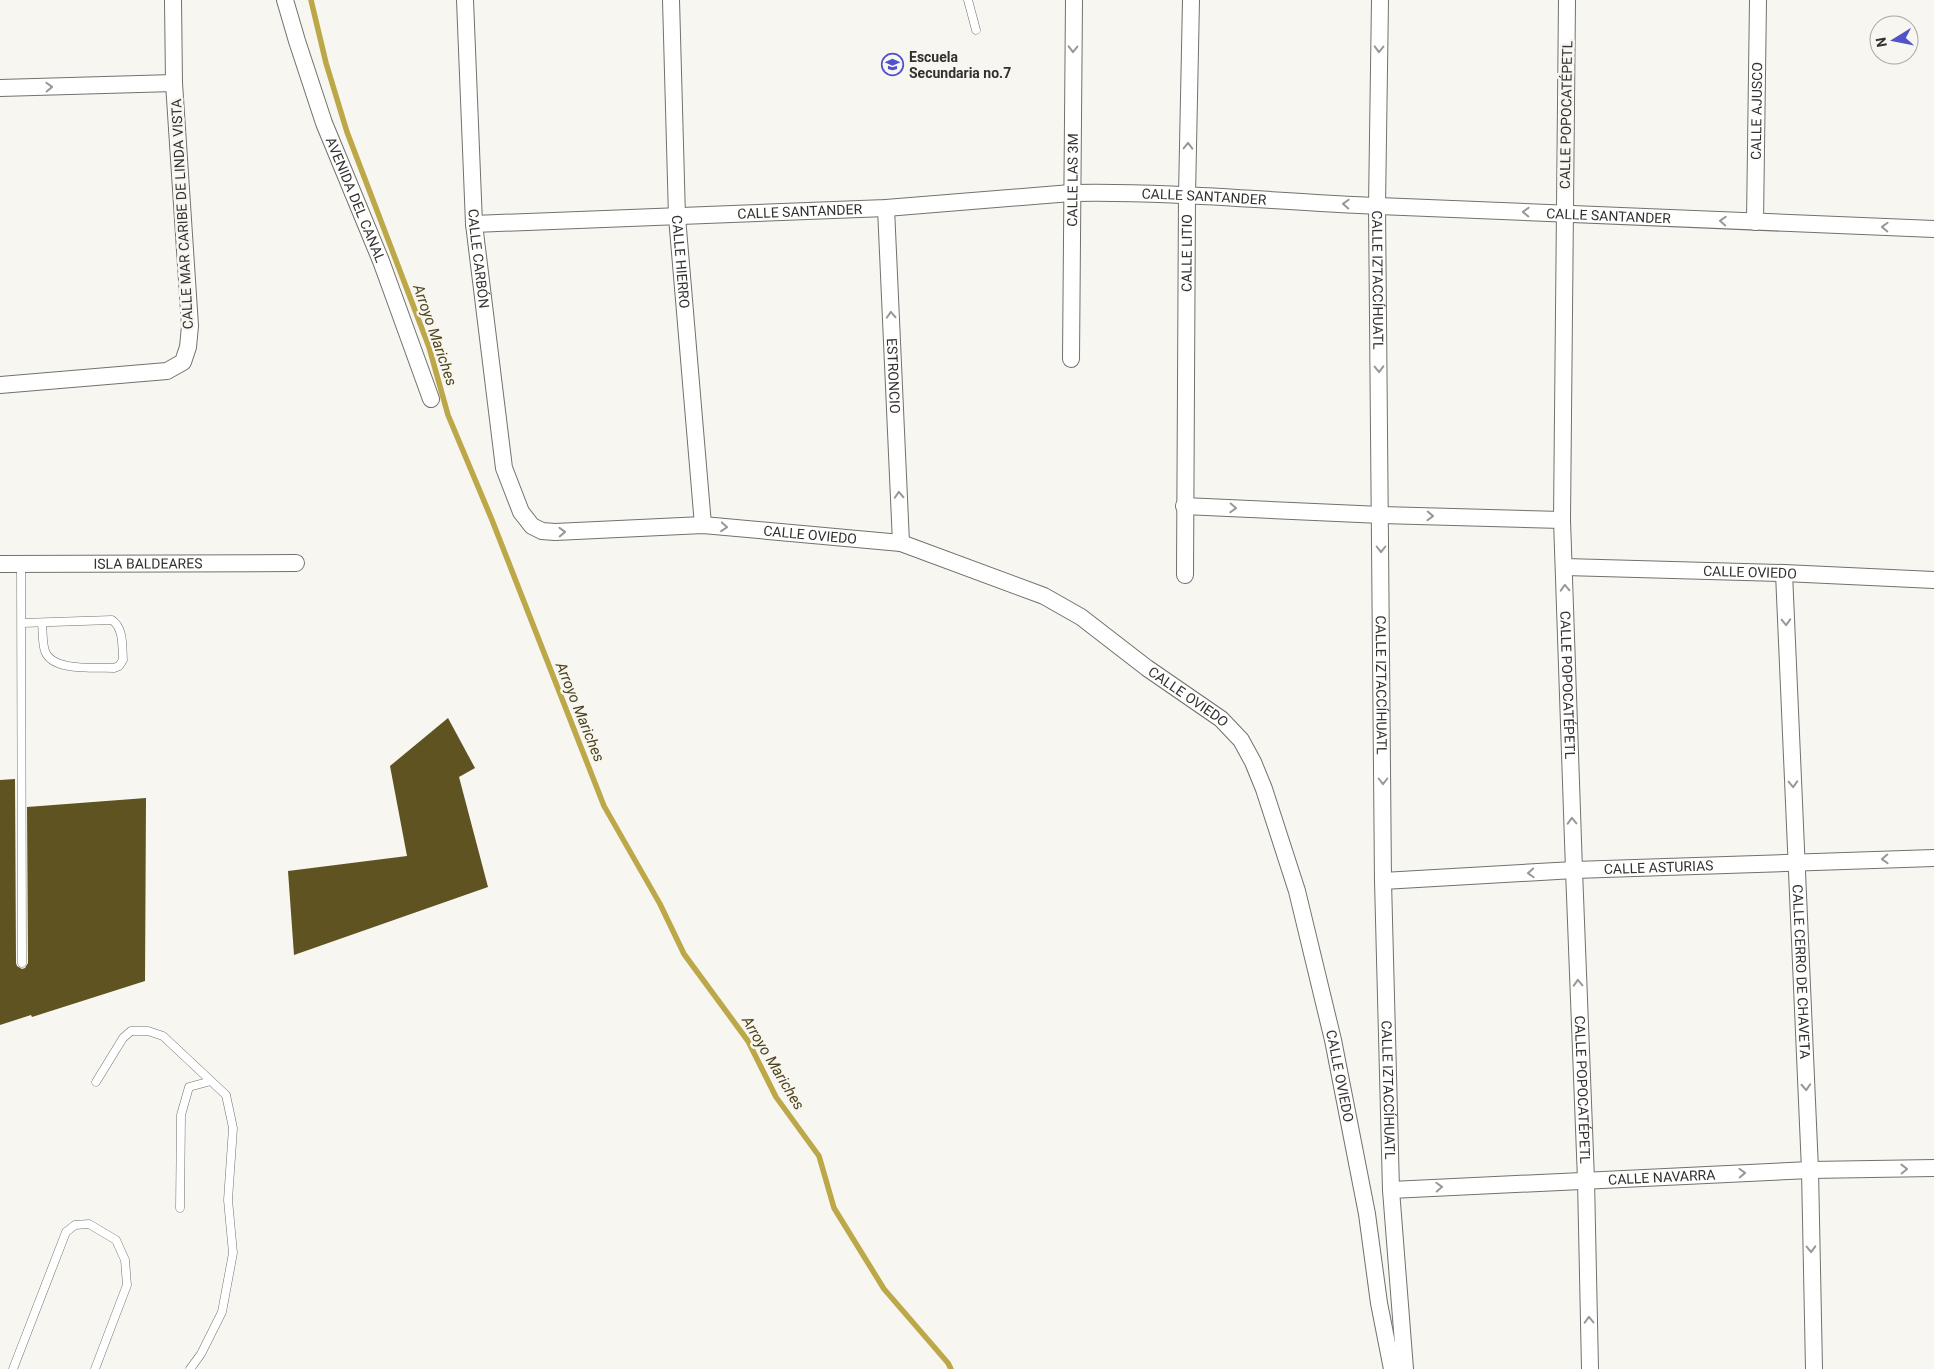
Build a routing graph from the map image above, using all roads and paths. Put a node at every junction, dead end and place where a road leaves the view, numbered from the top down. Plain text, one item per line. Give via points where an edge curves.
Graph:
1 (173, 0) edge
2 (285, 0) edge
3 (465, 0) edge
4 (671, 0) edge
5 (968, 0) edge
6 (1074, 0) edge
7 (1191, 0) edge
8 (1380, 0) edge
9 (1567, 0) edge
10 (1758, 0) edge
11 (976, 30) dead end
12 (174, 83) junction
13 (0, 88) edge
14 (1071, 193) junction
15 (1187, 195) junction
16 (1377, 206) junction
17 (886, 208) junction
18 (1565, 213) junction
19 (677, 217) junction
20 (1756, 222) junction
21 (474, 224) junction
22 (1934, 229) edge
23 (1071, 360) dead end
24 (0, 385) edge
25 (430, 399) dead end
26 (1184, 506) junction
27 (521, 512) joint
28 (1381, 515) junction
29 (1562, 520) junction
30 (703, 525) junction
31 (901, 543) junction
32 (296, 563) dead end
33 (0, 564) edge
34 (21, 564) junction
35 (1565, 567) junction
36 (1784, 573) junction
37 (1185, 575) dead end
38 (1934, 580) edge
39 (22, 623) junction
40 (42, 623) junction
41 (1934, 858) edge
42 (1796, 862) junction
43 (1574, 870) junction
44 (1383, 881) junction
45 (22, 963) dead end
46 (211, 1080) junction
47 (96, 1082) dead end
48 (1934, 1168) edge
49 (1810, 1170) junction
50 (1586, 1180) junction
51 (1391, 1190) junction
52 (180, 1208) dead end
53 (13, 1369) edge
54 (95, 1369) edge
55 (190, 1369) edge
56 (1392, 1369) edge
57 (1405, 1369) edge
58 (1590, 1369) edge
59 (1814, 1369) edge

1 - 12 street, CALLE MAR CARIBE DE LINDA VISTA
2 - 25 street, AVENIDA DEL CANAL via 324,123 381,261
3 - 21 street, CALLE CARBÓN
4 - 19 street, CALLE HIERRO
5 - 11 lane
6 -> 14 street, CALLE LAS 3M
15 -> 7 street, CALLE LITIO
8 -> 16 street, CALLE IZTACCÍHUATL
9 - 18 street, CALLE POPOCATÉPETL
10 - 20 street, CALLE AJUSCO
13 -> 12 street
12 - 24 street, CALLE MAR CARIBE DE LINDA VISTA via 190,326 183,362 167,371
14 - 15 street, CALLE SANTANDER
14 - 17 street, CALLE SANTANDER
14 - 23 street, CALLE LAS 3M
16 -> 15 street, CALLE SANTANDER
15 - 26 street, CALLE LITIO
18 -> 16 street, CALLE SANTANDER
16 -> 28 street, CALLE IZTACCÍHUATL
17 - 19 street, CALLE SANTANDER
31 -> 17 street, ESTRONCIO
20 -> 18 street, CALLE SANTANDER
18 - 29 street, CALLE POPOCATÉPETL
19 - 21 street, CALLE SANTANDER
19 - 30 street, CALLE HIERRO
22 -> 20 street, CALLE SANTANDER
21 - 27 street, CALLE CARBÓN via 504,468
26 -> 28 street
26 - 37 street, CALLE LITIO
27 -> 30 street, CALLE OVIEDO via 532,526 542,531
28 -> 29 street
28 -> 44 street, CALLE IZTACCÍHUATL
29 - 35 street, CALLE POPOCATÉPETL
30 -> 31 street, CALLE OVIEDO
31 - 56 street, CALLE OVIEDO via 1044,596 1081,617 1221,719 1241,740 1264,789 1297,892 1319,980 1367,1214
32 - 34 street, ISLA BALDEARES
33 - 34 street, ISLA BALDEARES
34 - 39 lane
35 - 36 street, CALLE OVIEDO
43 -> 35 street, CALLE POPOCATÉPETL
36 - 38 street, CALLE OVIEDO
36 -> 42 street, CALLE CERRO DE CHAVETA
39 - 40 lane
39 - 45 lane
40 - 40 lane via 112,620 120,630 123,660 114,668 65,666 52,662 45,652
41 -> 42 street, CALLE ASTURIAS
42 - 43 street, CALLE ASTURIAS
42 -> 49 street, CALLE CERRO DE CHAVETA
43 -> 44 street, CALLE ASTURIAS
50 -> 43 street, CALLE POPOCATÉPETL
44 - 51 street, CALLE IZTACCÍHUATL
46 - 47 lane via 163,1036 148,1031 131,1032 123,1038
46 - 52 lane via 189,1087 181,1115
46 - 55 lane via 226,1095 233,1128 228,1200 233,1253 222,1312
49 -> 48 street, CALLE NAVARRA
50 -> 49 street, CALLE NAVARRA
49 -> 59 street, CALLE CERRO DE CHAVETA
51 -> 50 street, CALLE NAVARRA
58 -> 50 street, CALLE POPOCATÉPETL
51 - 57 street, CALLE IZTACCÍHUATL
53 - 54 lane via 66,1232 75,1225 89,1224 116,1240 125,1260 127,1285

